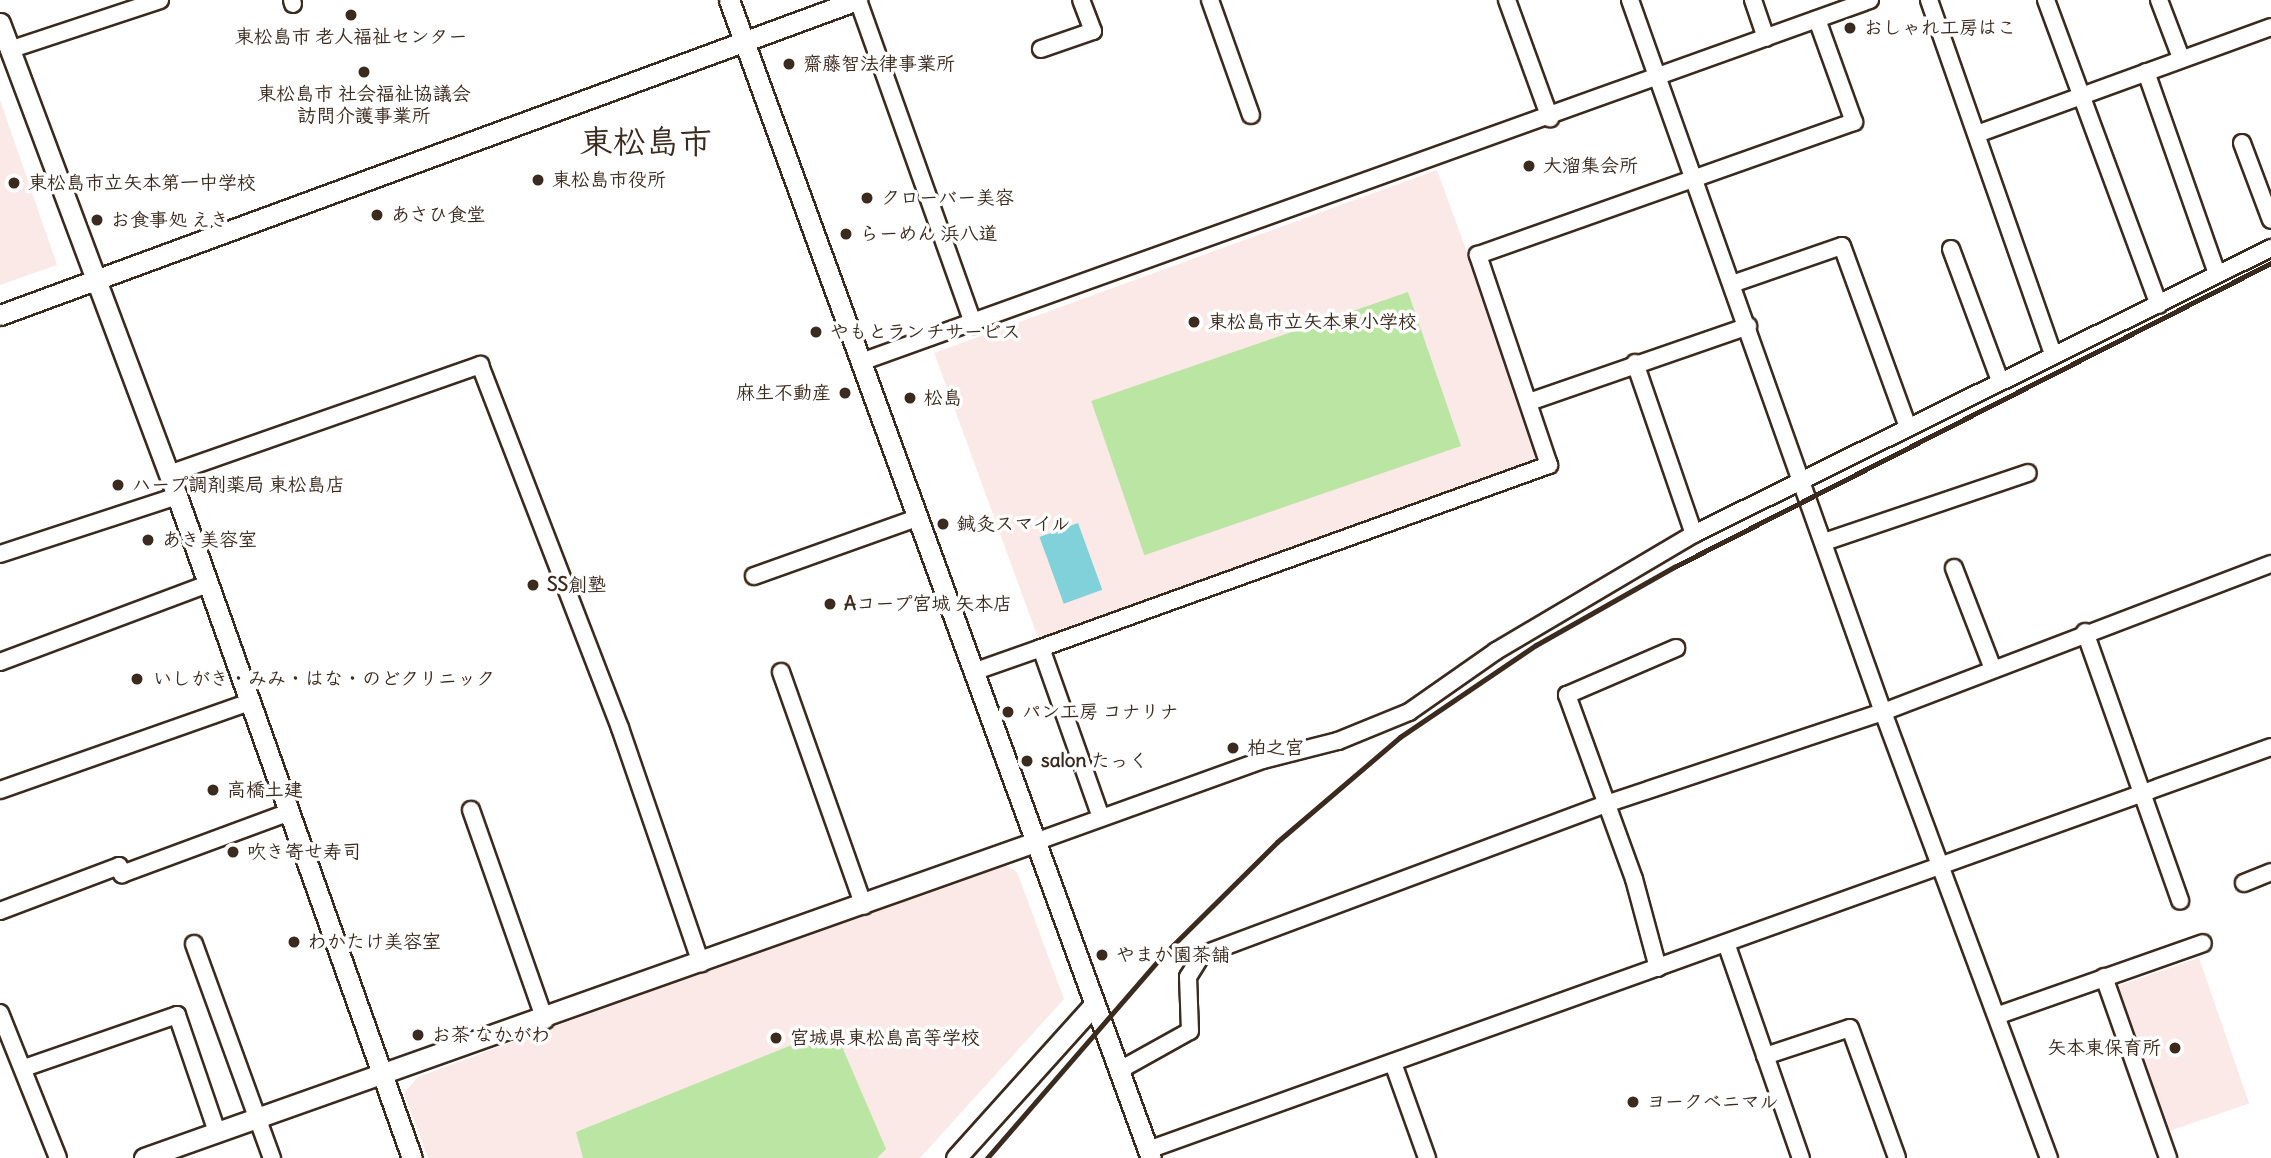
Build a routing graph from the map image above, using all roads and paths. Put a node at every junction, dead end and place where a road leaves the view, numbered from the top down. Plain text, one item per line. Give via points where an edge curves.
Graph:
1 (160, 0) edge
2 (729, 0) edge
3 (857, 0) edge
4 (1081, 0) edge
5 (1210, 0) edge
6 (1507, 0) edge
7 (1630, 0) edge
8 (1753, 0) edge
9 (1868, 0) edge
10 (1929, 0) edge
11 (2046, 0) edge
12 (2159, 0) edge
13 (1817, 19) junction
14 (0, 23) edge
15 (2271, 27) edge
16 (1766, 38) junction
17 (744, 41) junction
18 (1041, 49) dead end
19 (9, 50) junction
20 (2181, 58) junction
21 (2146, 72) junction
22 (1658, 77) junction
23 (2083, 95) junction
24 (1251, 115) dead end
25 (1550, 118) junction
26 (1977, 134) junction
27 (2242, 143) dead end
28 (1695, 180) junction
29 (2271, 220) edge
30 (2271, 248) edge
31 (1951, 249) dead end
32 (2217, 274) junction
33 (96, 282) junction
34 (1732, 284) junction
35 (2159, 305) junction
36 (0, 315) edge
37 (974, 325) junction
38 (1748, 326) junction
39 (2053, 355) junction
40 (861, 362) junction
41 (1635, 363) junction
42 (2000, 381) junction
43 (1529, 402) junction
44 (1908, 427) junction
45 (2028, 473) dead end
46 (169, 474) junction
47 (1802, 480) junction
48 (177, 496) junction
49 (917, 517) junction
50 (1694, 534) junction
51 (1824, 542) junction
52 (0, 554) edge
53 (2271, 564) edge
54 (1954, 568) dead end
55 (754, 576) dead end
56 (208, 584) junction
57 (2085, 632) junction
58 (1041, 648) junction
59 (1675, 648) dead end
60 (0, 662) edge
61 (1993, 668) junction
62 (973, 672) junction
63 (781, 673) dead end
64 (250, 702) junction
65 (1883, 712) junction
66 (2271, 747) edge
67 (0, 790) edge
68 (2143, 793) junction
69 (1606, 804) junction
70 (471, 810) dead end
71 (290, 812) junction
72 (1101, 817) junction
73 (1035, 842) junction
74 (1940, 866) junction
75 (2271, 872) edge
76 (2244, 883) dead end
77 (2180, 901) dead end
78 (864, 906) junction
79 (0, 911) edge
80 (194, 943) dead end
81 (1726, 943) junction
82 (2203, 943) dead end
83 (702, 963) junction
84 (1658, 968) junction
85 (2104, 977) junction
86 (1094, 1005) junction
87 (1998, 1015) junction
88 (1, 1019) edge
89 (545, 1020) junction
90 (1765, 1056) junction
91 (1393, 1063) junction
92 (24, 1068) junction
93 (1118, 1071) junction
94 (382, 1076) junction
95 (258, 1117) junction
96 (217, 1132) junction
97 (1149, 1154) edge
98 (58, 1158) edge
99 (144, 1158) edge
100 (272, 1158) edge
101 (412, 1158) edge
102 (956, 1158) edge
103 (1427, 1158) edge
104 (1801, 1158) edge
105 (1897, 1158) edge
106 (2049, 1158) edge
107 (2168, 1158) edge

1 - 19 street
2 - 17 street
3 - 17 street
3 - 37 street
4 - 18 street via 1093,31
5 - 24 street
6 - 25 street
7 - 22 street
8 - 16 street
9 - 13 street
10 - 26 street
11 - 23 street
12 - 20 street
13 - 16 street
13 - 28 street via 1854,122
14 - 19 street
15 - 20 street
16 - 22 street
17 - 33 street
17 - 40 street
19 - 33 street
20 - 21 street
21 - 23 street
21 - 32 street
22 - 25 street
22 - 28 street
23 - 26 street
23 - 35 street
25 - 37 street
26 - 39 street
27 - 29 street
28 - 34 street
28 - 43 street via 1478,255
30 - 32 street
31 - 42 street
32 - 35 street
33 - 36 street
33 - 46 street
34 - 38 street
34 - 44 street via 1842,246
35 - 39 street
37 - 40 street
38 - 41 street
38 - 47 street
39 - 42 street
40 - 49 street
41 - 43 street
41 - 50 street
42 - 44 street
43 - 58 street via 1549,465
44 - 47 street
45 - 51 street
46 - 48 street
46 - 83 street via 480,365 620,728
47 - 50 street
47 - 51 street
48 - 52 street
48 - 56 street
49 - 55 street
49 - 62 street
50 - 72 street via 1496,651 1409,712 1338,741 1263,760
51 - 65 street
53 - 57 street
54 - 61 street
56 - 60 street
56 - 64 street
57 - 61 street
57 - 68 street
58 - 62 street
58 - 72 street
59 - 69 street via 1567,695
61 - 65 street
62 - 73 street
63 - 78 street
64 - 67 street
64 - 71 street
65 - 69 street
65 - 74 street
66 - 68 street
68 - 74 street
68 - 77 street
69 - 84 street via 1634,879
69 - 93 street via 1202,955 1188,977 1190,1031
70 - 89 street
71 - 79 street via 122,874 119,866
71 - 94 street
72 - 73 street
73 - 78 street
73 - 86 street
74 - 81 street
74 - 87 street
75 - 76 street
78 - 83 street
80 - 95 street
81 - 84 street
81 - 90 street
82 - 85 street
83 - 89 street
84 - 91 street
85 - 87 street
85 - 107 street
86 - 93 street
86 - 102 street
87 - 106 street
88 - 92 street
89 - 94 street
90 - 104 street
90 - 105 street via 1850,1028
91 - 97 street
91 - 103 street
92 - 96 street via 177,1015
92 - 98 street
93 - 97 street
94 - 95 street
94 - 101 street
95 - 96 street
95 - 100 street
96 - 99 street

